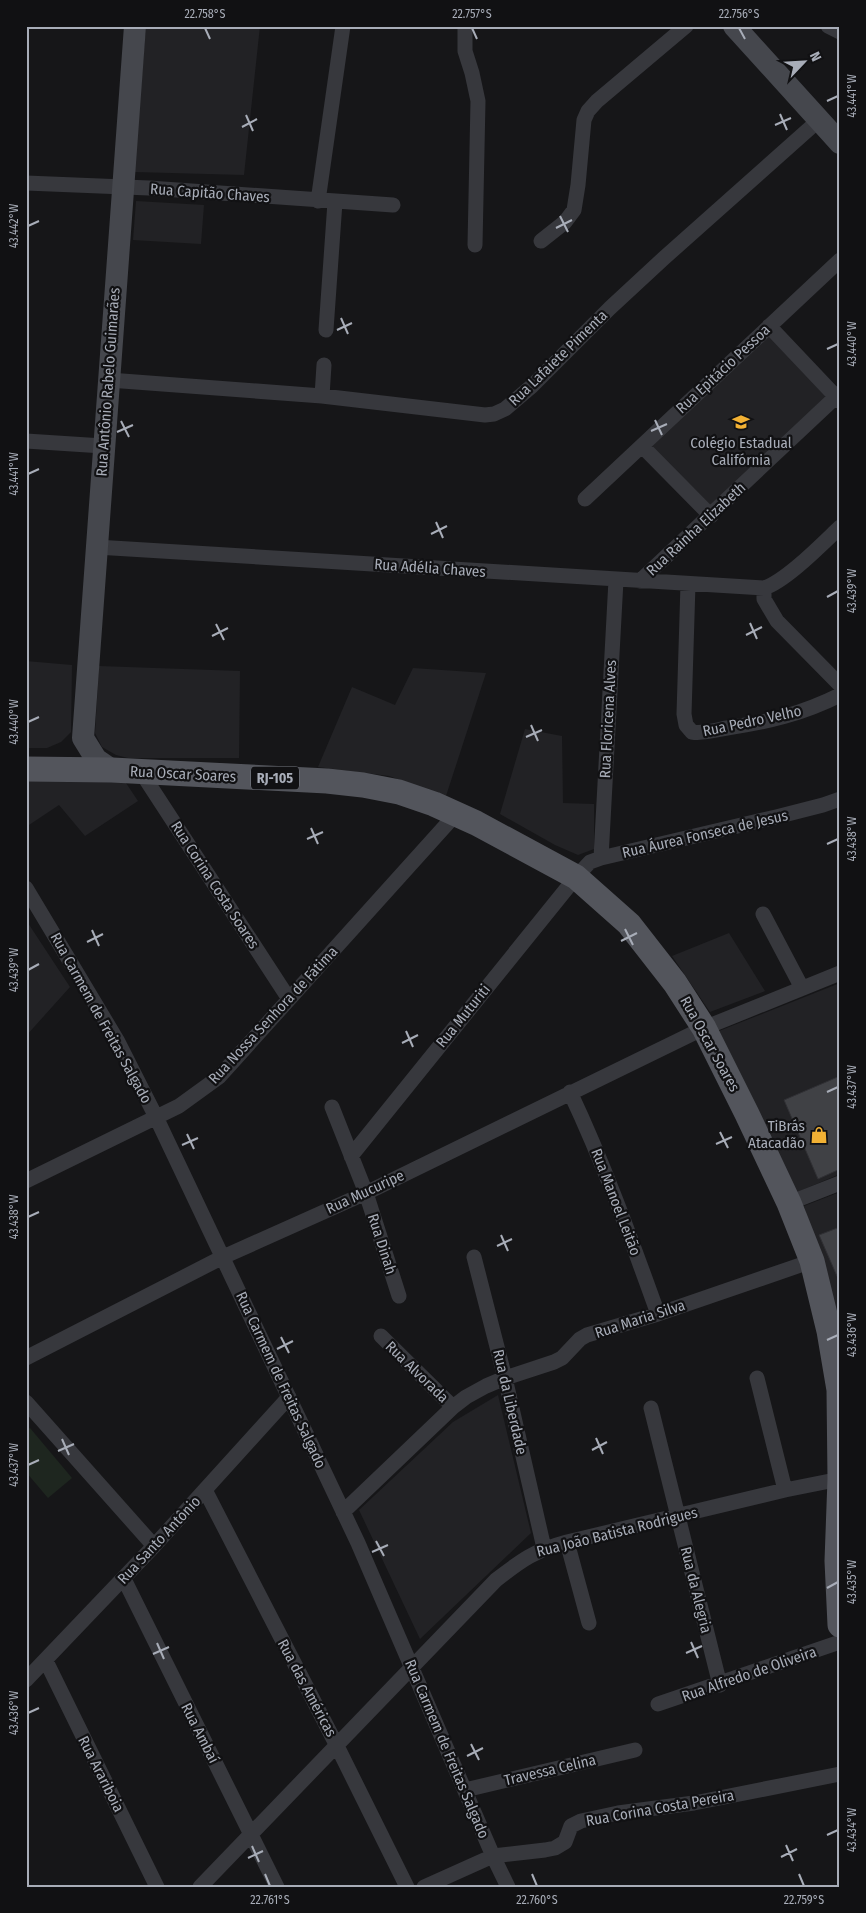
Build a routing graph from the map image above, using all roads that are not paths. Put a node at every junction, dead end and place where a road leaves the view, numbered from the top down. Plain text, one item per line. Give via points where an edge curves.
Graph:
1 (135, 26) edge
2 (343, 26) edge
3 (465, 26) edge
4 (686, 26) edge
5 (828, 26) edge
6 (743, 31) edge
7 (840, 32) edge
8 (819, 120) junction
9 (840, 143) edge
10 (26, 183) edge
11 (122, 187) junction
12 (318, 200) junction
13 (335, 202) junction
14 (393, 205) dead end
15 (541, 241) dead end
16 (474, 245) dead end
17 (840, 260) edge
18 (769, 326) junction
19 (326, 330) dead end
20 (324, 365) dead end
21 (109, 380) junction
22 (322, 396) junction
23 (838, 397) edge
24 (26, 441) edge
25 (103, 446) junction
26 (642, 446) junction
27 (585, 499) dead end
28 (711, 516) junction
29 (837, 534) edge
30 (96, 547) junction
31 (616, 580) junction
32 (640, 581) junction
33 (688, 584) junction
34 (764, 588) junction
35 (840, 685) edge
36 (840, 695) edge
37 (83, 738) junction
38 (26, 769) edge
39 (54, 769) junction
40 (112, 770) junction
41 (141, 772) junction
42 (840, 799) edge
43 (456, 814) junction
44 (601, 858) junction
45 (576, 877) junction
46 (26, 888) edge
47 (763, 914) dead end
48 (840, 973) edge
49 (802, 988) junction
50 (289, 999) junction
51 (704, 1028) junction
52 (570, 1092) junction
53 (332, 1107) dead end
54 (156, 1117) junction
55 (351, 1156) junction
56 (26, 1181) edge
57 (840, 1183) edge
58 (366, 1193) junction
59 (789, 1203) junction
60 (223, 1257) junction
61 (474, 1257) dead end
62 (812, 1261) junction
63 (399, 1296) dead end
64 (658, 1314) junction
65 (380, 1336) dead end
66 (26, 1358) edge
67 (505, 1378) junction
68 (757, 1378) dead end
69 (839, 1390) edge
70 (289, 1397) junction
71 (26, 1402) edge
72 (453, 1407) junction
73 (651, 1408) dead end
74 (840, 1479) edge
75 (205, 1490) junction
76 (785, 1490) junction
77 (343, 1512) junction
78 (677, 1517) junction
79 (567, 1542) junction
80 (154, 1546) junction
81 (544, 1548) junction
82 (838, 1560) edge
83 (124, 1579) junction
84 (589, 1623) dead end
85 (840, 1625) edge
86 (840, 1642) edge
87 (46, 1661) junction
88 (413, 1668) junction
89 (28, 1675) edge
90 (720, 1685) junction
91 (658, 1704) dead end
92 (337, 1746) junction
93 (635, 1750) dead end
94 (840, 1774) edge
95 (465, 1790) junction
96 (250, 1833) junction
97 (493, 1856) junction
98 (157, 1887) edge
99 (200, 1887) edge
100 (277, 1887) edge
101 (407, 1887) edge
102 (424, 1887) edge
103 (508, 1887) edge

1 - 11 main road, Rua Antônio Rabelo Guimarães
2 - 12 street
3 - 16 street via 465,51 478,101
4 - 15 street via 588,111 582,132 574,210 565,222
5 - 7 street
6 - 8 main road
8 - 9 main road
8 - 22 street, Rua Lafaiete Pimenta via 664,258 505,409 484,415
10 - 11 street, Rua Capitão Chaves
11 - 12 street, Rua Capitão Chaves
11 - 21 main road, Rua Antônio Rabelo Guimarães
12 - 13 street, Rua Capitão Chaves
13 - 14 street, Rua Capitão Chaves
13 - 19 street
17 - 18 street, Rua Epitácio Pessoa
18 - 23 street
18 - 26 street, Rua Epitácio Pessoa
20 - 22 street
21 - 22 street, Rua Lafaiete Pimenta
21 - 25 main road, Rua Antônio Rabelo Guimarães
23 - 28 street, Rua Rainha Elizabeth
24 - 25 street
25 - 30 main road, Rua Antônio Rabelo Guimarães
26 - 27 street, Rua Epitácio Pessoa
26 - 28 street
28 - 32 street, Rua Rainha Elizabeth
29 - 34 street via 773,586
30 - 31 street, Rua Adélia Chaves
30 - 37 main road, Rua Antônio Rabelo Guimarães
31 - 32 street, Rua Adélia Chaves
31 - 44 street, Rua Floricena Alves
32 - 33 street, Rua Adélia Chaves
33 - 34 street, Rua Adélia Chaves
33 - 36 street, Rua Pedro Velho via 684,714 686,725 692,732 793,715
34 - 35 street via 764,599 776,621
37 - 39 main road
37 - 40 main road via 96,758
38 - 39 main road, Rua Oscar Soares / RJ-105
39 - 40 main road, Rua Oscar Soares / RJ-105
40 - 41 main road, Rua Oscar Soares / RJ-105
41 - 43 main road, Rua Oscar Soares / RJ-105 via 363,785 399,792
41 - 50 street, Rua Corina Costa Soares
42 - 44 street, Rua Áurea Fonseca de Jesus
43 - 45 main road, Rua Oscar Soares / RJ-105
43 - 50 street, Rua Nossa Senhora de Fátima
44 - 45 street, Rua Áurea Fonseca de Jesus via 590,862
45 - 51 main road, Rua Oscar Soares / RJ-105 via 629,924 675,983
45 - 55 street, Rua Muturiti
46 - 54 street, Rua Carmem de Freitas Salgado via 117,1040
47 - 49 street
48 - 49 street, Rua Mucuripe
49 - 51 street, Rua Mucuripe
50 - 54 street, Rua Nossa Senhora de Fátima via 219,1078
51 - 52 street, Rua Mucuripe
51 - 59 main road, Rua Oscar Soares / RJ-105
52 - 58 street, Rua Mucuripe
52 - 64 street, Rua Manoel Leitão via 616,1198
53 - 55 street, Rua Dinah
54 - 56 street, Rua Nossa Senhora de Fátima
54 - 60 street, Rua Carmem de Freitas Salgado
55 - 58 street, Rua Dinah
57 - 59 street
58 - 60 street, Rua Mucuripe
58 - 63 street, Rua Dinah
59 - 62 main road, Rua Oscar Soares / RJ-105
60 - 66 street, Rua Mucuripe
60 - 70 street, Rua Carmem de Freitas Salgado
61 - 67 street, Rua da Liberdade
62 - 64 street, Rua Maria Silva
62 - 69 main road, Rua Oscar Soares / RJ-105
64 - 67 street, Rua Maria Silva via 587,1335 562,1358
65 - 72 street, Rua Alvorada
67 - 72 street, Rua Maria Silva
67 - 81 street, Rua da Liberdade
68 - 76 street
69 - 74 main road, Rua Oscar Soares / RJ-105
70 - 75 street, Rua Santo Antônio
70 - 77 street, Rua Carmem de Freitas Salgado
71 - 80 street
72 - 77 street, Rua Maria Silva
73 - 78 street, Rua da Alegria
74 - 76 street, Rua João Batista Rodrigues
74 - 82 main road, Rua Oscar Soares / RJ-105
75 - 80 street, Rua Santo Antônio
75 - 92 street, Rua das Américas
76 - 78 street, Rua João Batista Rodrigues
77 - 88 street, Rua Carmem de Freitas Salgado
78 - 79 street, Rua João Batista Rodrigues
78 - 90 street, Rua da Alegria
79 - 81 street, Rua João Batista Rodrigues
79 - 84 street
80 - 83 street, Rua Santo Antônio
81 - 88 street, Rua João Batista Rodrigues via 496,1580
82 - 85 main road, Rua Oscar Soares / RJ-105
83 - 87 street, Rua Santo Antônio
83 - 96 street, Rua Ambaí
86 - 90 street, Rua Alfredo de Oliveira
87 - 89 street, Rua Santo Antônio
87 - 98 street, Rua Arariboia
88 - 92 street, Rua João Batista Rodrigues
88 - 95 street, Rua Carmem de Freitas Salgado
90 - 91 street, Rua Alfredo de Oliveira
92 - 96 street, Rua João Batista Rodrigues
92 - 101 street, Rua das Américas
93 - 95 street, Travessa Celina
94 - 97 street, Rua Corina Costa Pereira via 581,1821 570,1826 565,1842 555,1848
95 - 97 street, Rua Carmem de Freitas Salgado
96 - 99 street, Rua João Batista Rodrigues
96 - 100 street, Rua Ambaí
97 - 102 street, Rua Corina Costa Pereira
97 - 103 street, Rua Carmem de Freitas Salgado

